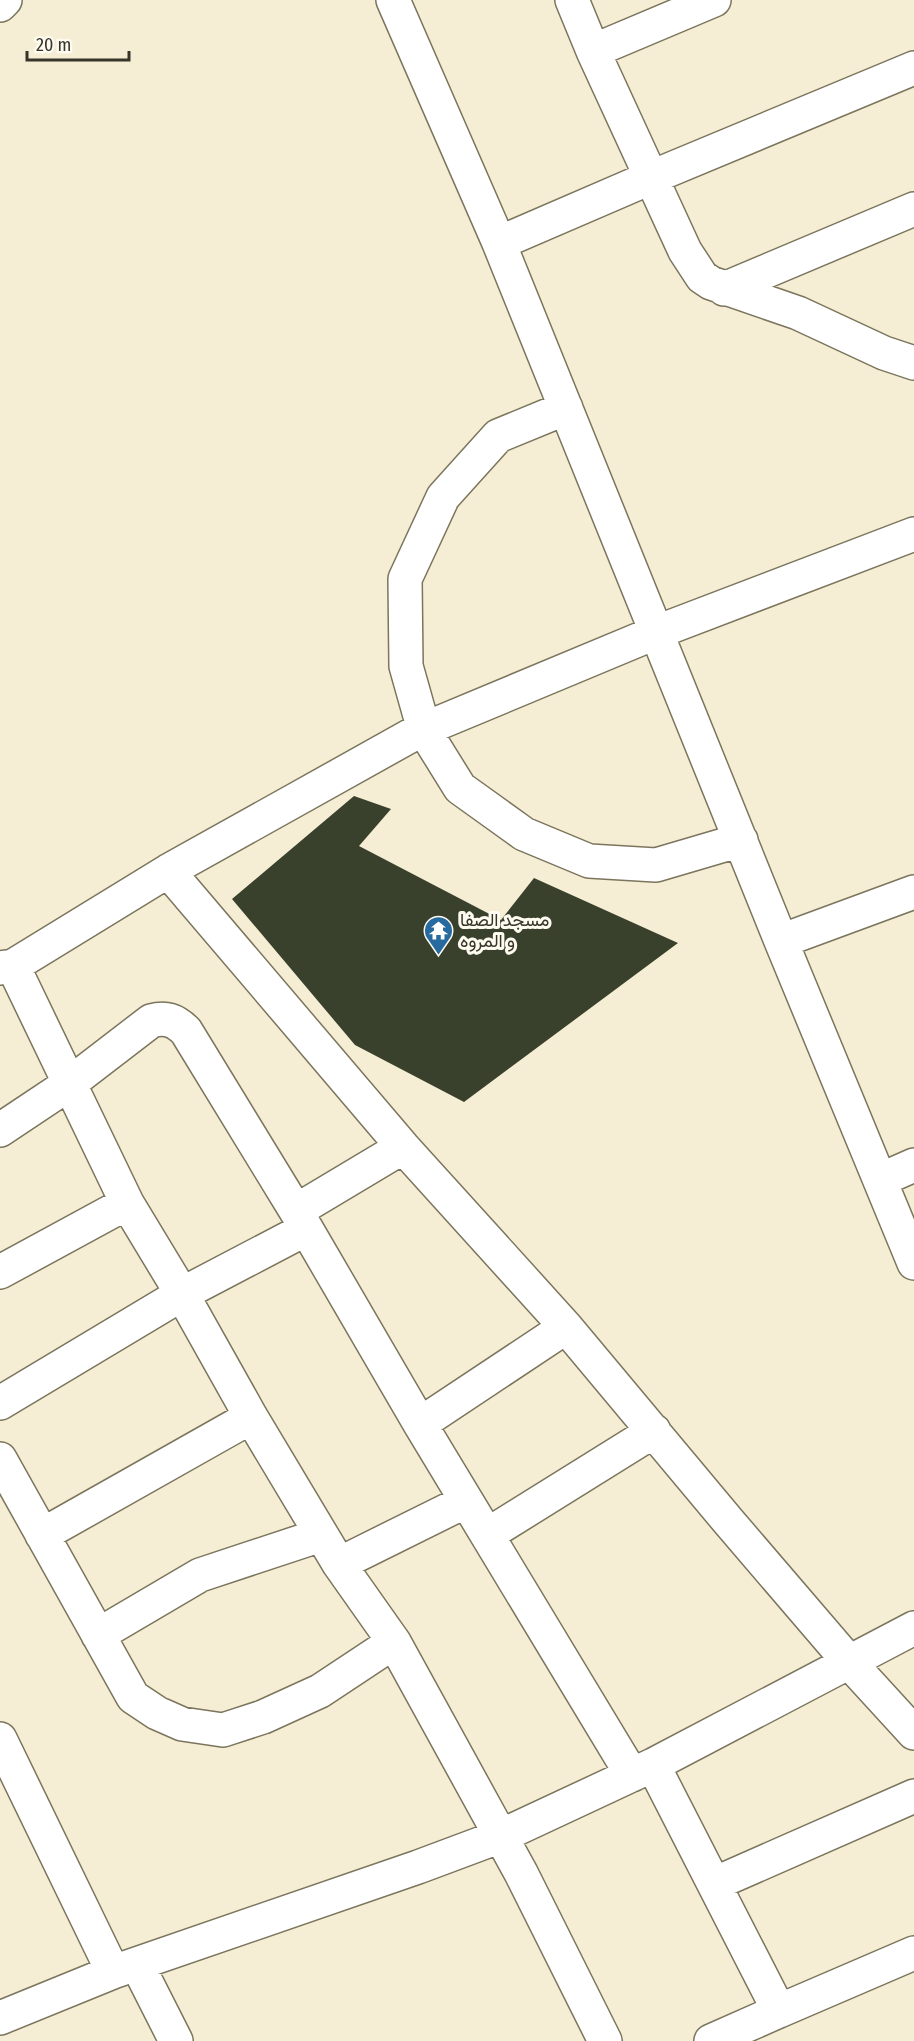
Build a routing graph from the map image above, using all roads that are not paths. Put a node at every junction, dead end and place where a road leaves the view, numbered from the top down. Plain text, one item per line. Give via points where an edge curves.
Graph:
1 (5, 0) edge
2 (393, 0) edge
3 (573, 0) edge
4 (714, 0) edge
5 (0, 5) edge
6 (593, 51) junction
7 (914, 68) edge
8 (652, 177) junction
9 (914, 209) edge
10 (499, 243) junction
11 (724, 289) junction
12 (914, 363) edge
13 (566, 408) junction
14 (914, 534) edge
15 (657, 632) junction
16 (424, 730) junction
17 (741, 840) junction
18 (168, 871) junction
19 (914, 892) edge
20 (781, 941) junction
21 (6, 967) edge
22 (69, 1084) junction
23 (0, 1130) edge
24 (403, 1147) junction
25 (914, 1165) edge
26 (880, 1180) junction
27 (127, 1203) junction
28 (301, 1220) junction
29 (914, 1263) edge
30 (0, 1272) edge
31 (182, 1294) junction
32 (566, 1327) junction
33 (0, 1403) edge
34 (251, 1417) junction
35 (420, 1424) junction
36 (654, 1431) junction
37 (0, 1459) edge
38 (466, 1501) junction
39 (42, 1535) junction
40 (321, 1535) junction
41 (487, 1535) junction
42 (339, 1564) junction
43 (914, 1628) edge
44 (98, 1635) junction
45 (394, 1642) junction
46 (849, 1662) junction
47 (914, 1733) edge
48 (0, 1739) edge
49 (642, 1770) junction
50 (914, 1796) edge
51 (501, 1836) junction
52 (714, 1884) junction
53 (914, 1953) edge
54 (125, 1968) junction
55 (779, 2011) junction
56 (0, 2018) edge
57 (176, 2041) edge
58 (605, 2041) edge
59 (711, 2041) edge

1 - 5 street
2 - 10 street
3 - 6 street
4 - 6 street
6 - 8 street
7 - 8 street
8 - 10 street
8 - 11 street via 693,266 702,277
9 - 11 street
10 - 13 street
11 - 12 street via 798,313
13 - 15 street
13 - 16 street via 498,436 443,497 405,579 406,666
14 - 15 street
15 - 16 street
15 - 17 street
16 - 17 street via 460,788 524,834 590,861 656,865
16 - 18 street
17 - 20 street
18 - 21 street
18 - 24 street
19 - 20 street
20 - 26 street
21 - 22 street
22 - 23 street
22 - 27 street
22 - 28 street via 151,1021 163,1018 177,1022
24 - 28 street
24 - 32 street
25 - 26 street
26 - 29 street
27 - 30 street
27 - 31 street
28 - 31 street
28 - 35 street
31 - 33 street
31 - 34 street
32 - 35 street
32 - 36 street
34 - 39 street
34 - 40 street
35 - 38 street
36 - 41 street
36 - 46 street
37 - 39 street
38 - 41 street
38 - 42 street
39 - 44 street
40 - 42 street
40 - 44 street via 201,1575
41 - 49 street
42 - 45 street
43 - 46 street
44 - 45 street via 133,1697 182,1724 223,1731 320,1691
45 - 51 street
46 - 47 street
46 - 49 street
48 - 54 street
49 - 51 street
49 - 52 street
50 - 52 street
51 - 54 street
51 - 58 street
52 - 55 street
53 - 55 street
54 - 56 street
54 - 57 street
55 - 59 street

